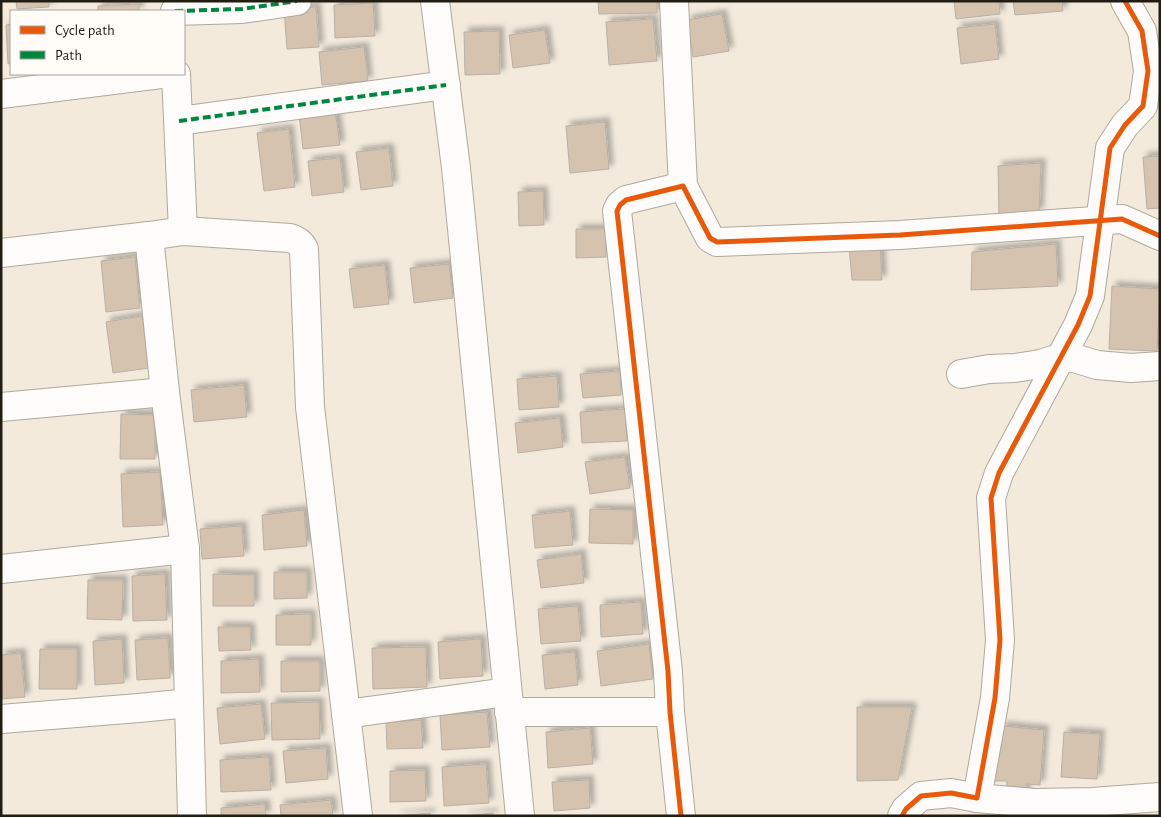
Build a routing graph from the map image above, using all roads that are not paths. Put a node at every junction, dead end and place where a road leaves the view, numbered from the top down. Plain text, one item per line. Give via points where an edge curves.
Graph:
1 (297, 1) edge
2 (435, 1) edge
3 (674, 1) edge
4 (1125, 1) edge
5 (185, 11) edge
6 (153, 75) edge
7 (176, 75) edge
8 (446, 85) junction
9 (1, 94) edge
10 (179, 121) junction
11 (683, 186) junction
12 (1100, 221) junction
13 (183, 231) junction
14 (149, 236) junction
15 (1160, 236) edge
16 (1, 252) edge
17 (1060, 358) junction
18 (1160, 366) edge
19 (961, 374) dead end
20 (165, 392) junction
21 (1, 407) edge
22 (185, 550) junction
23 (1, 569) edge
24 (508, 702) junction
25 (189, 703) junction
26 (670, 712) junction
27 (346, 714) junction
28 (1, 719) edge
29 (1160, 797) edge
30 (977, 798) junction
31 (192, 816) edge
32 (358, 816) edge
33 (520, 816) edge
34 (681, 816) edge
35 (902, 816) edge

1 - 5 street via 242,9
2 - 8 street
3 - 11 street
4 - 12 street via 1142,31 1148,71 1143,106 1110,148
6 - 9 street
7 - 10 street
8 - 10 street
8 - 24 street
10 - 13 street
11 - 12 street via 710,238 717,242 900,235
11 - 26 street via 626,200 617,211
12 - 15 street via 1122,219
12 - 17 street via 1090,296
13 - 14 street
13 - 27 street via 290,238 300,242 304,249 310,407
14 - 16 street
14 - 20 street
17 - 18 street via 1131,368
17 - 19 street via 1040,364
17 - 30 street via 999,473 991,498 1000,640 995,698
20 - 21 street
20 - 22 street
22 - 23 street
22 - 25 street
24 - 26 street
24 - 27 street
24 - 33 street
25 - 28 street
25 - 31 street
26 - 34 street
27 - 32 street
29 - 30 street via 1034,803
30 - 35 street via 952,793 921,796

